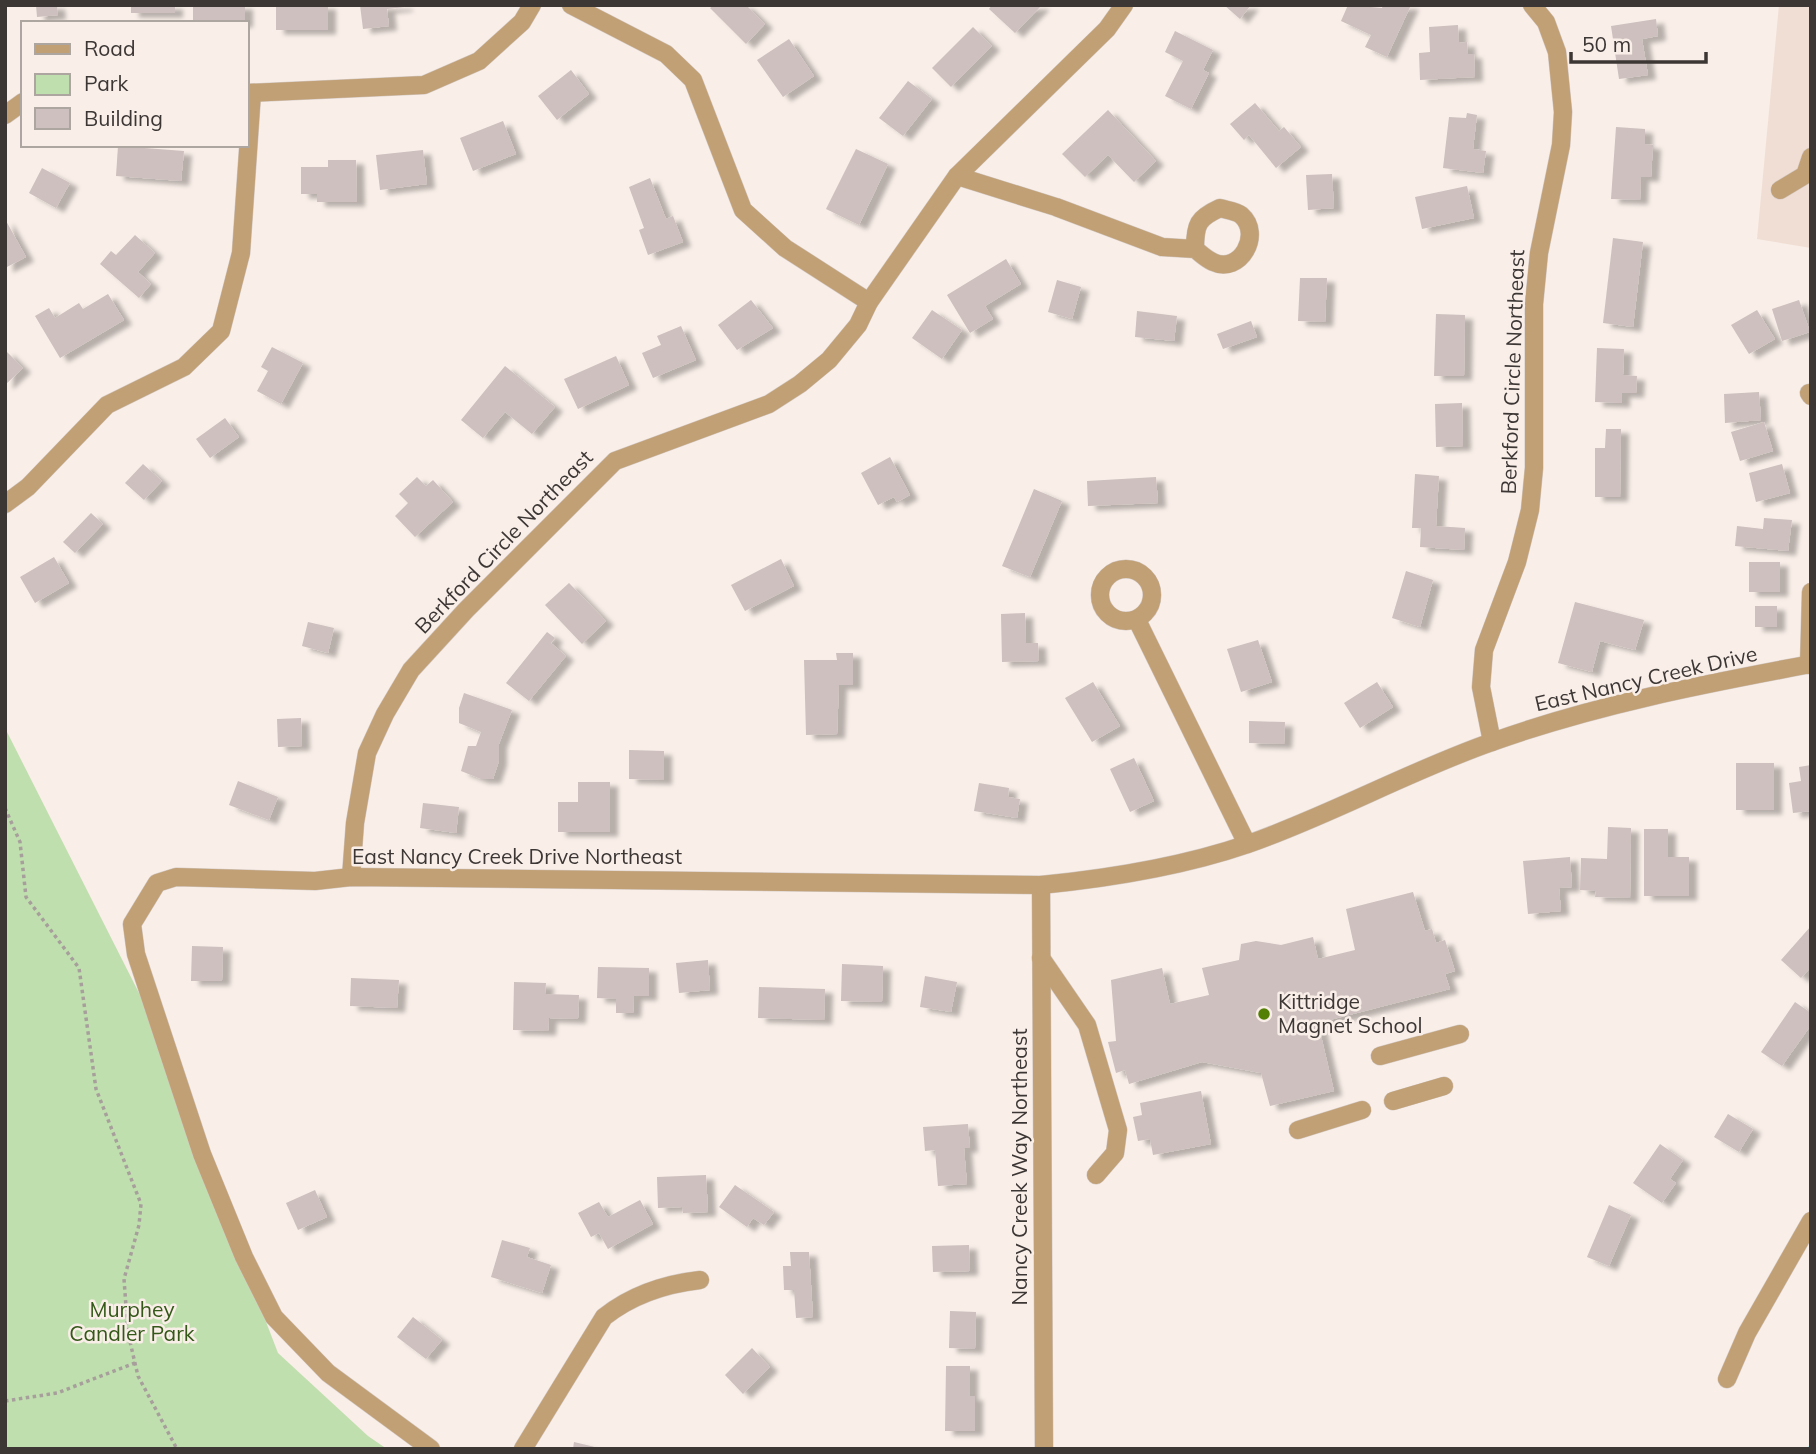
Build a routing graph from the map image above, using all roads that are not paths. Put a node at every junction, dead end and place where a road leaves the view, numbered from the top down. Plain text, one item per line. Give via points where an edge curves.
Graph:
1 (532, 5) edge
2 (571, 5) edge
3 (1124, 5) edge
4 (1532, 5) edge
5 (250, 93) edge
6 (21, 103) edge
7 (5, 115) edge
8 (248, 129) edge
9 (247, 147) edge
10 (1811, 157) edge
11 (957, 176) junction
12 (1780, 190) dead end
13 (1195, 249) dead end
14 (869, 302) junction
15 (5, 504) edge
16 (1811, 592) edge
17 (1137, 620) dead end
18 (1810, 664) edge
19 (1492, 742) junction
20 (1247, 844) junction
21 (351, 877) junction
22 (1041, 885) junction
23 (1041, 958) junction
24 (1460, 1034) dead end
25 (1380, 1056) dead end
26 (1444, 1086) dead end
27 (1393, 1101) dead end
28 (1362, 1110) dead end
29 (1298, 1130) dead end
30 (1096, 1175) dead end
31 (1811, 1221) edge
32 (701, 1280) dead end
33 (1727, 1379) dead end
34 (431, 1449) edge
35 (523, 1449) edge
36 (1044, 1449) edge

1 - 5 street via 522,22 479,61 424,85
2 - 14 street via 666,54 680,67 693,80 743,210 785,248
3 - 11 street, Berkford Circle Northeast via 1107,29
4 - 19 street, Berkford Circle Northeast via 1557,51 1563,112 1534,304 1530,510 1517,562 1484,650 1481,687
5 - 8 street
6 - 7 street
9 - 15 street via 241,253 221,331 184,367 107,405 28,487
10 - 12 street via 1805,175
11 - 13 street via 1162,247
11 - 14 street, Berkford Circle Northeast
14 - 21 street, Berkford Circle Northeast via 858,325 829,360 769,404 615,461 411,670 367,753
16 - 18 street
17 - 20 street
18 - 19 street, East Nancy Creek Drive via 1686,689
19 - 20 street
20 - 22 street via 1124,877
21 - 22 street, East Nancy Creek Drive Northeast
21 - 34 street, East Nancy Creek Drive Northeast via 315,881 176,877 157,883 132,925 136,954 202,1154 274,1317 328,1373
22 - 23 street, Nancy Creek Way Northeast
23 - 30 street via 1087,1025 1118,1130 1115,1153
23 - 36 street, Nancy Creek Way Northeast
24 - 25 street
26 - 27 street
28 - 29 street
31 - 33 street via 1747,1333
32 - 35 street via 667,1284 604,1317

